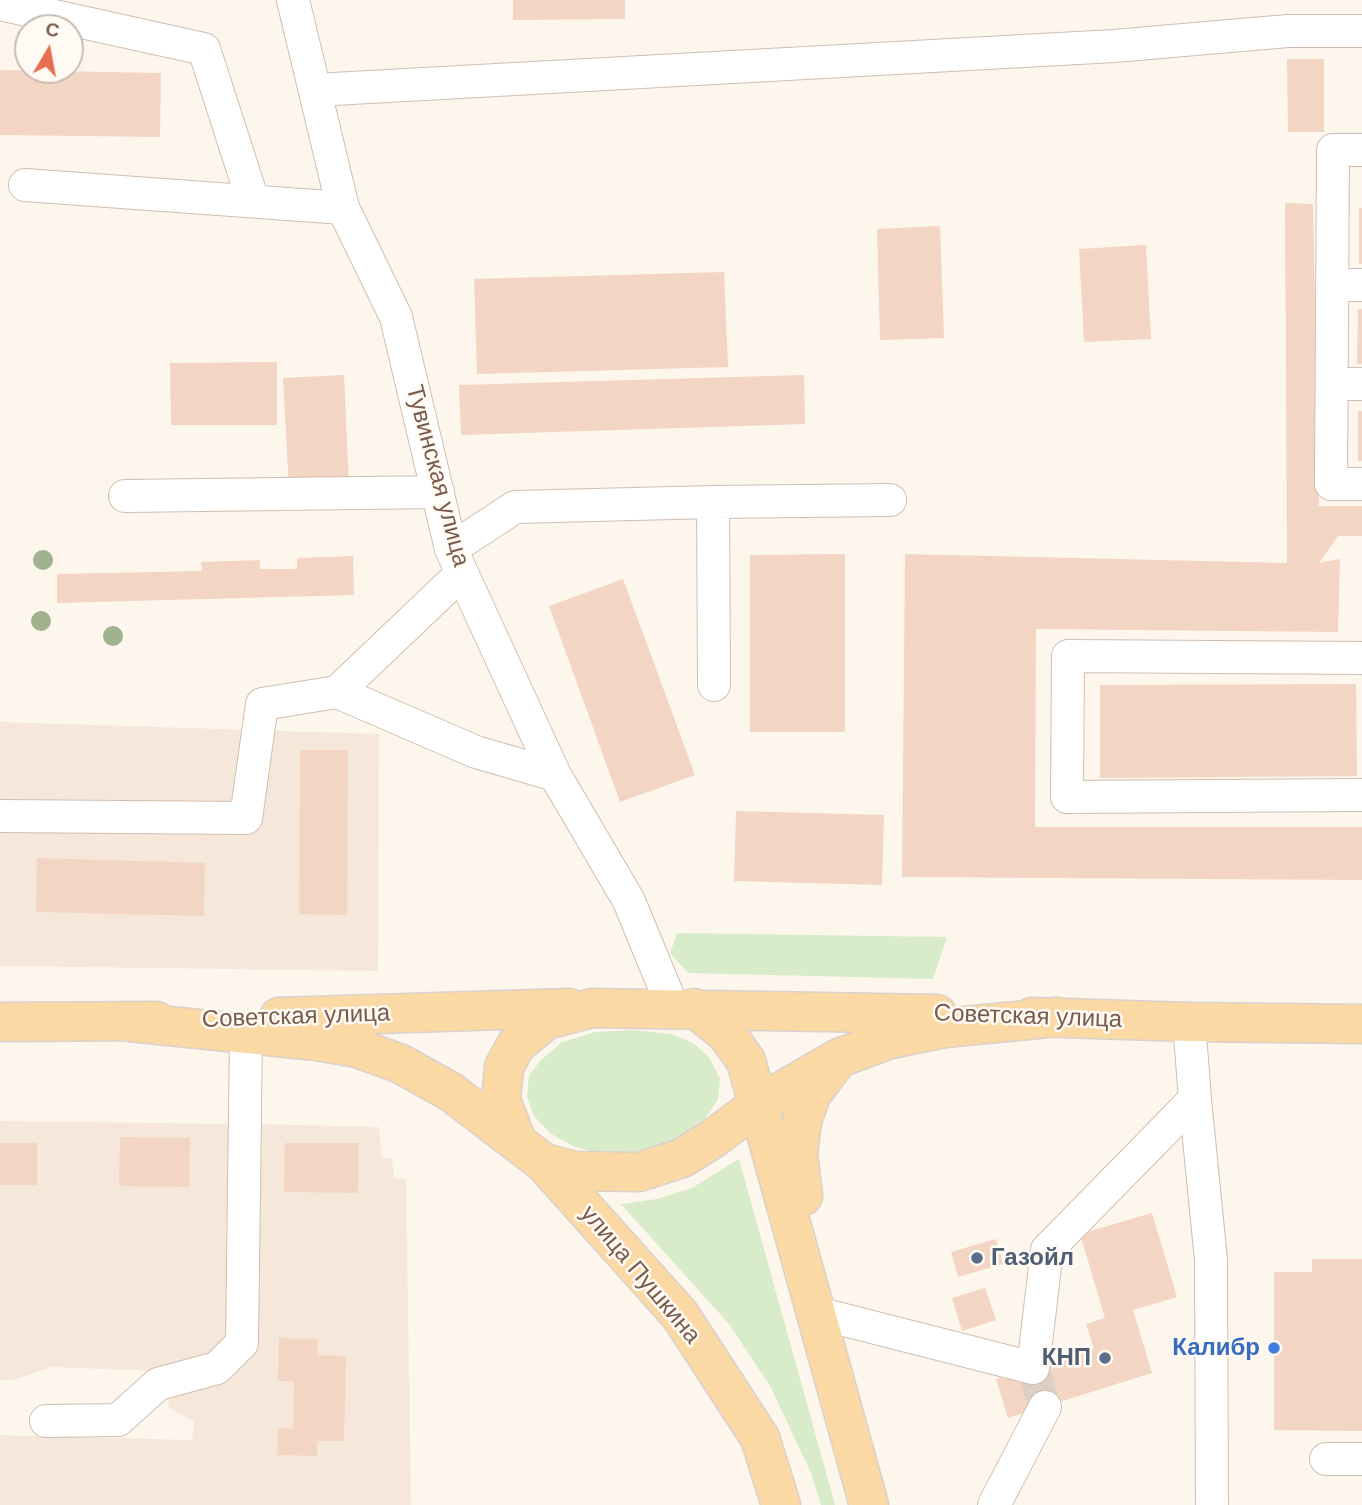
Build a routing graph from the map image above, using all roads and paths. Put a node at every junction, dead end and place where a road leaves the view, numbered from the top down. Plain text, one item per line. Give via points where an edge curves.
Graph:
1 (293, 0) edge
2 (0, 4) edge
3 (1362, 31) edge
4 (315, 90) junction
5 (1362, 150) edge
6 (25, 185) dead end
7 (253, 201) junction
8 (343, 208) junction
9 (1348, 285) edge
10 (1348, 384) edge
11 (1362, 484) edge
12 (438, 492) junction
13 (125, 496) dead end
14 (890, 500) dead end
15 (713, 502) junction
16 (457, 561) junction
17 (1362, 658) edge
18 (714, 685) dead end
19 (337, 692) junction
20 (555, 775) junction
21 (1362, 795) edge
22 (0, 816) edge
23 (592, 1008) junction
24 (683, 1008) junction
25 (1058, 1017) junction
26 (0, 1022) edge
27 (130, 1022) junction
28 (1189, 1023) junction
29 (1362, 1024) edge
30 (246, 1035) junction
31 (839, 1058) junction
32 (1195, 1099) junction
33 (759, 1104) junction
34 (531, 1152) junction
35 (817, 1313) junction
36 (1045, 1407) tunnel mouth
37 (46, 1421) dead end
38 (1326, 1459) dead end
39 (1362, 1459) edge
40 (781, 1505) edge
41 (869, 1505) edge
42 (994, 1505) edge
43 (1212, 1505) edge

1 - 4 street, Тувинская улица
2 - 7 street via 204,48
3 - 4 street via 1288,31 1114,46
4 - 8 street, Тувинская улица
5 - 9 street via 1334,150
6 - 7 street
7 - 8 street
8 - 12 street, Тувинская улица via 397,317
9 - 10 street
10 - 11 street via 1331,484
12 - 13 street
12 - 16 street, Тувинская улица
14 - 15 street
15 - 16 street via 515,507
15 - 18 street
16 - 19 street
16 - 20 street, Тувинская улица
17 - 21 street via 1068,656 1068,797
19 - 20 street via 476,752
19 - 22 street via 262,704 246,818
20 - 24 street, Тувинская улица via 629,901
23 - 24 main road
23 - 27 main road, Советская улица
23 - 34 main road via 545,1020 516,1045 504,1067 501,1100
24 - 25 main road, Советская улица
24 - 33 main road via 726,1033 746,1061
25 - 28 main road, Советская улица
25 - 31 main road via 945,1028 887,1040
26 - 27 main road, Советская улица
27 - 30 main road, улица Пушкина
28 - 29 main road, Советская улица
28 - 32 street
30 - 34 main road, улица Пушкина via 357,1048 401,1063 451,1092
30 - 37 street via 242,1342 217,1368 158,1384 118,1420
31 - 33 main road
31 - 35 main road via 811,1095 798,1154
32 - 35 street via 1048,1250 1033,1368
32 - 43 street via 1211,1260
33 - 34 main road via 682,1158 639,1172 575,1171
33 - 35 main road
34 - 40 main road, улица Пушкина via 680,1315 761,1438
35 - 41 main road
36 - 42 street
38 - 39 street

